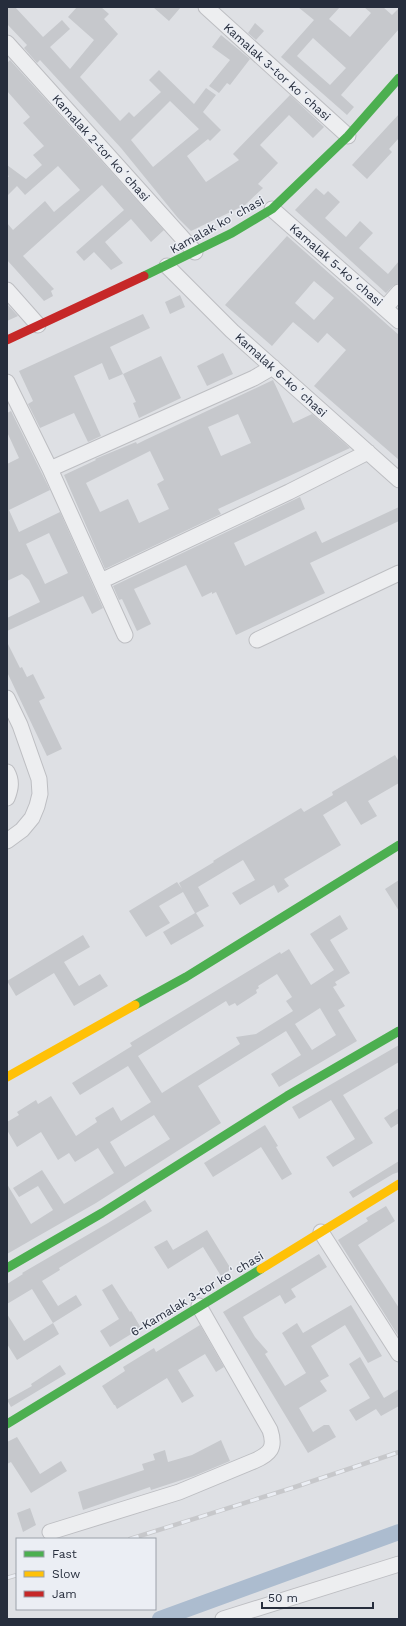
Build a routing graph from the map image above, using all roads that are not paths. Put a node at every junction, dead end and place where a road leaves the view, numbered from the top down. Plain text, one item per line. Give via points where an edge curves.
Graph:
1 (212, 9) edge
2 (7, 44) edge
3 (399, 78) edge
4 (348, 136) junction
5 (272, 209) junction
6 (195, 252) junction
7 (167, 266) junction
8 (7, 290) edge
9 (399, 292) edge
10 (385, 308) junction
11 (399, 320) edge
12 (38, 325) junction
13 (7, 340) edge
14 (273, 367) junction
15 (7, 382) edge
16 (368, 452) junction
17 (50, 469) junction
18 (399, 480) edge
19 (399, 572) edge
20 (101, 581) junction
21 (125, 635) dead end
22 (257, 640) dead end
23 (7, 698) edge
24 (7, 772) edge
25 (7, 798) edge
26 (7, 841) edge
27 (399, 846) edge
28 (399, 1031) edge
29 (7, 1077) edge
30 (399, 1184) edge
31 (321, 1232) junction
32 (7, 1268) edge
33 (199, 1306) junction
34 (399, 1354) edge
35 (7, 1424) edge
36 (50, 1532) dead end
37 (399, 1564) edge
38 (223, 1619) edge

1 - 4 street, Kamalak 3-tor koʻchasi
2 - 6 street, Kamalak 2-tor koʻchasi
3 - 4 street, Kamalak koʻchasi
4 - 5 street, Kamalak koʻchasi
5 - 6 street, Kamalak koʻchasi
5 - 10 street, Kamalak 5-koʻchasi
6 - 7 street, Kamalak koʻchasi
7 - 12 street, Kamalak koʻchasi
7 - 14 street, Kamalak 6-koʻchasi via 232,331
8 - 12 street
9 - 10 street
10 - 11 street, Kamalak 5-koʻchasi
12 - 13 street, Kamalak koʻchasi
14 - 16 street, Kamalak 6-koʻchasi
14 - 17 street via 254,378
15 - 17 street
16 - 18 street, Kamalak 6-koʻchasi
16 - 20 street
17 - 20 street
19 - 22 street
20 - 21 street
23 - 26 street via 35,766 40,794 32,818 22,830
24 - 25 street via 11,790
27 - 29 street via 186,977
28 - 32 street via 287,1096 102,1213
30 - 31 street, 6-Kamalak 3-tor koʻchasi
31 - 33 street, 6-Kamalak 3-tor koʻchasi
31 - 34 street
33 - 35 street, 6-Kamalak 3-tor koʻchasi
33 - 36 street via 270,1430 272,1437 267,1455 179,1492
37 - 38 street

